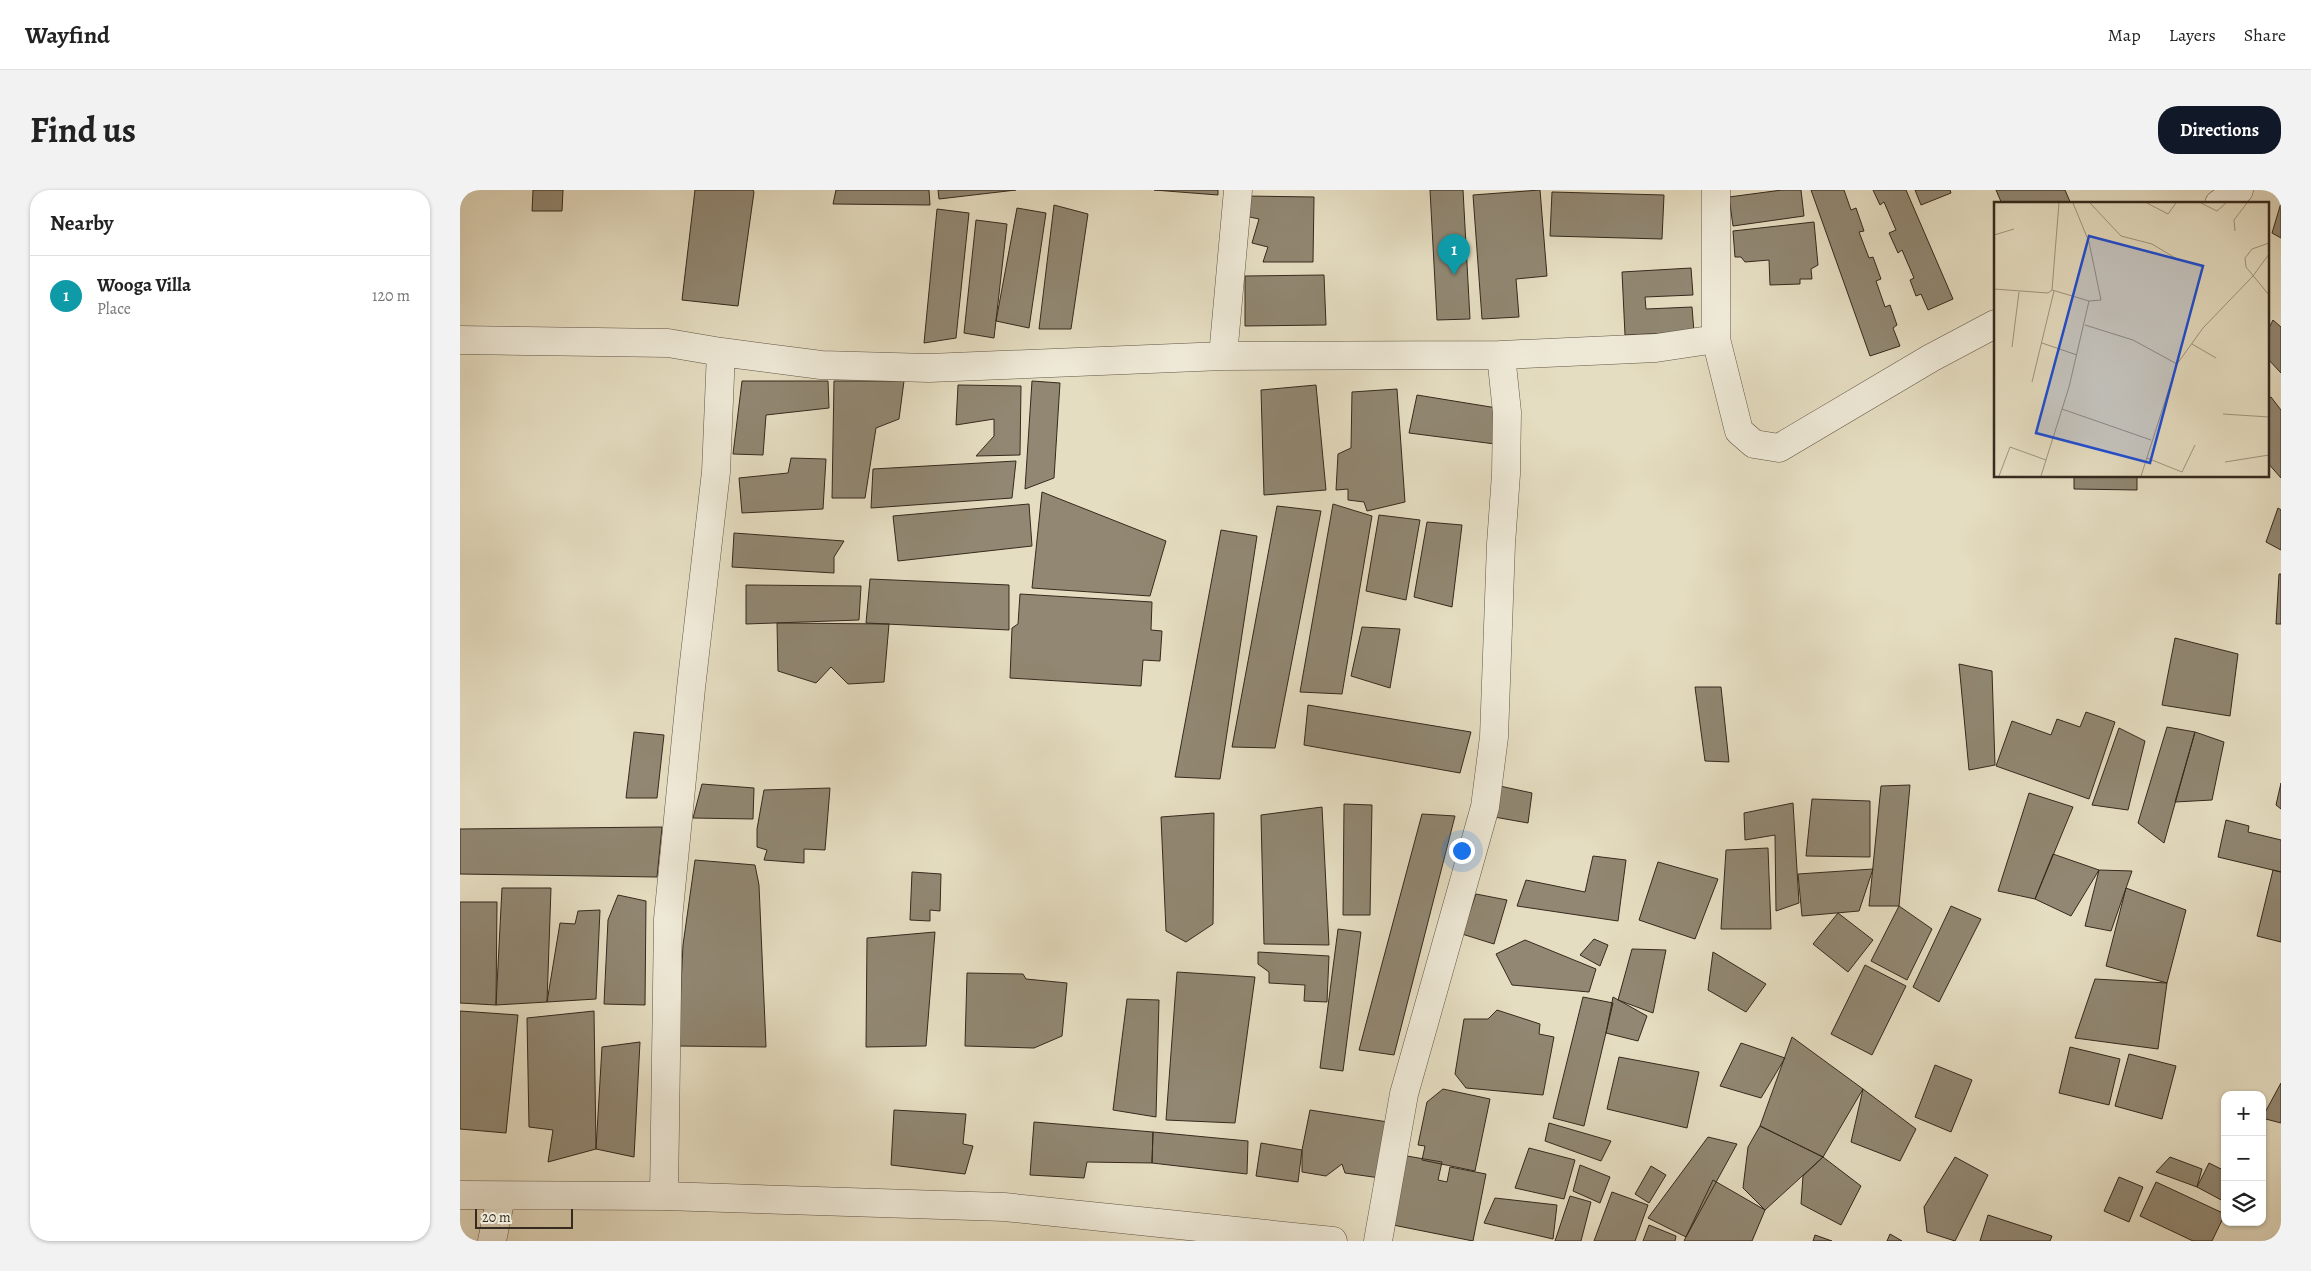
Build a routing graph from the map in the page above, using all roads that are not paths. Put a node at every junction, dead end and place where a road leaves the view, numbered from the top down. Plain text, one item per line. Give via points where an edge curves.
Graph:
1 (1238, 190) edge
2 (1716, 190) edge
3 (2239, 190) edge
4 (2222, 202) edge
5 (1994, 325) edge
6 (1716, 339) junction
7 (460, 340) edge
8 (721, 352) junction
9 (1501, 355) junction
10 (1223, 356) junction
11 (460, 1195) edge
12 (664, 1196) junction
13 (500, 1197) junction
14 (492, 1241) edge
15 (1333, 1241) edge
16 (1378, 1241) edge

1 - 10 street
2 - 6 street
3 - 4 street
5 - 6 street via 1779,448 1754,444 1739,431
6 - 9 street via 1656,348
7 - 8 street via 668,343
8 - 10 street via 821,364 929,368
8 - 12 street via 716,472 668,918
9 - 10 street
9 - 16 street via 1507,412 1506,474 1494,737 1487,797 1404,1094
11 - 13 street
12 - 13 street
12 - 15 street via 1004,1207
13 - 14 street

